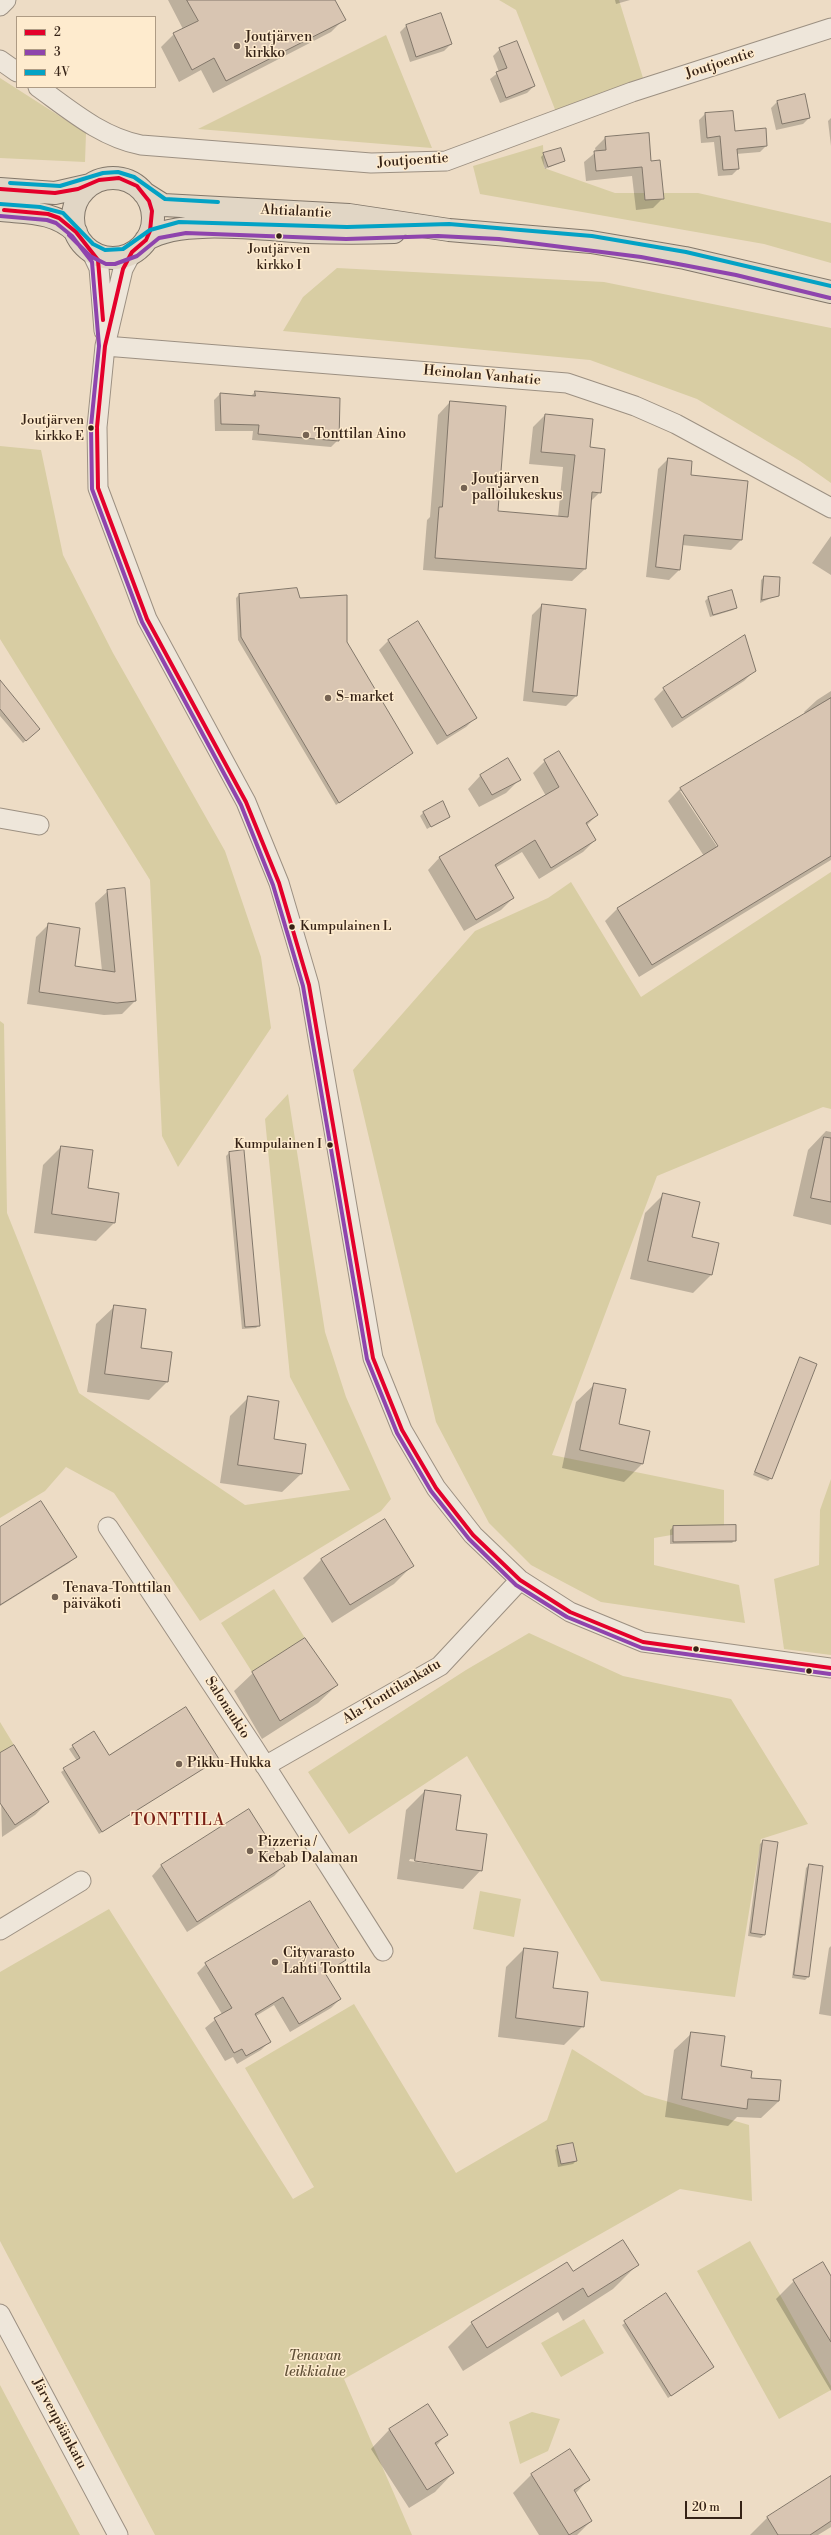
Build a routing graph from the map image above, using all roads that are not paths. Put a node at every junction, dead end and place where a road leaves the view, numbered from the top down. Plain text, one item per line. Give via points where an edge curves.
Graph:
1 (6, 0) edge
2 (0, 6) edge
3 (831, 28) edge
4 (0, 60) edge
5 (16, 71) edge
6 (39, 88) edge
7 (90, 184) junction
8 (0, 188) edge
9 (144, 193) junction
10 (0, 210) edge
11 (450, 230) junction
12 (76, 232) junction
13 (139, 246) junction
14 (91, 251) junction
15 (831, 292) edge
16 (105, 346) junction
17 (831, 508) edge
18 (0, 818) edge
19 (39, 825) dead end
20 (108, 1527) dead end
21 (520, 1580) junction
22 (831, 1668) edge
23 (265, 1766) junction
24 (81, 1881) dead end
25 (0, 1930) edge
26 (383, 1951) dead end
27 (0, 2314) edge
28 (118, 2535) edge

1 - 2 street
3 - 6 street, Joutjoentie via 632,92 446,161 372,164 141,144 120,140 100,131
4 - 5 street
7 - 8 main road via 55,193
7 - 9 main road via 109,178 119,178 137,186
7 - 12 main road via 79,196 73,211
9 - 11 main road, Ahtialantie via 163,205 349,215
9 - 13 main road via 149,202 152,221
10 - 12 main road via 48,214 59,218
11 - 13 main road, Ahtialantie via 347,233 198,227 165,230
11 - 15 main road, Ahtialantie via 591,242 685,258
12 - 14 main road
13 - 14 main road via 112,257
13 - 16 street via 123,269
14 - 16 street via 98,260
16 - 17 street, Heinolan Vanhatie via 568,383 635,406 676,424
16 - 21 street via 97,427 98,488 147,619 246,802 279,883 309,985 373,1358 402,1430 436,1488 473,1535
18 - 19 street
20 - 23 street, Salonaukio
21 - 22 street via 570,1612 643,1642
21 - 23 street, Ala-Tonttilankatu via 440,1666
23 - 26 street, Salonaukio
24 - 25 street
27 - 28 street, Järvenpäänkatu

